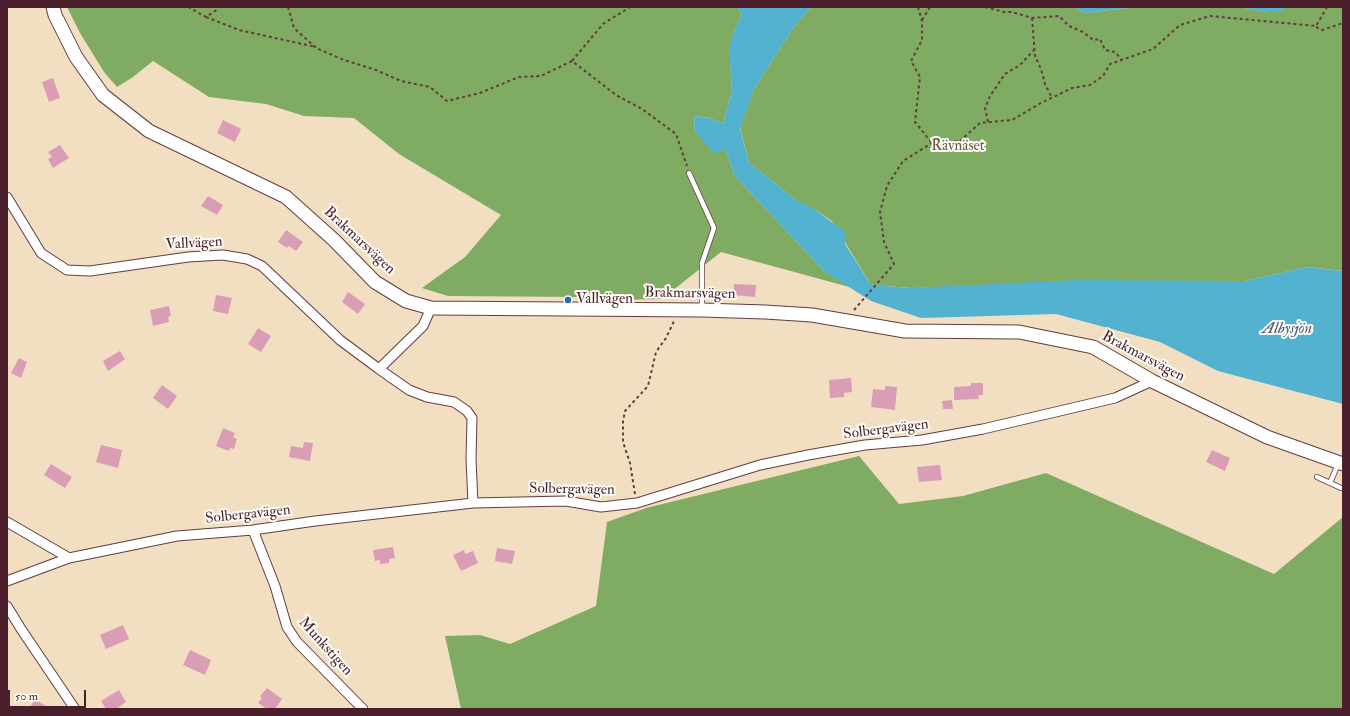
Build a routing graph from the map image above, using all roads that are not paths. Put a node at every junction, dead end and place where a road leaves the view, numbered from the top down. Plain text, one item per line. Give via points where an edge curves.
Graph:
1 (53, 7) edge
2 (689, 173) road end
3 (7, 197) edge
4 (432, 308) junction
5 (702, 310) junction
6 (379, 369) junction
7 (1152, 381) junction
8 (1341, 463) edge
9 (1317, 477) dead end
10 (1330, 483) junction
11 (1342, 488) dead end
12 (473, 503) junction
13 (7, 522) edge
14 (253, 530) junction
15 (69, 558) junction
16 (7, 582) edge
17 (7, 606) edge
18 (75, 709) edge
19 (363, 709) edge

1 - 4 street, Brakmarsvägen via 76,57 103,95 149,131 286,197 334,240 375,282 406,301
2 - 5 lane via 714,228 702,262
3 - 6 street, Vallvägen via 41,253 67,270 90,271 188,257 223,255 247,259 262,266 340,340
4 - 5 street, Brakmarsvägen
4 - 6 street via 423,326
5 - 7 street, Brakmarsvägen via 812,315 905,331 1019,332 1093,347
6 - 12 street, Vallvägen via 409,390 454,402 472,418
7 - 8 street, Brakmarsvägen via 1267,437
7 - 12 street, Solbergavägen via 1115,398 983,429 922,440 865,445 760,465 637,503 601,507 566,502
8 - 10 lane
9 - 10 lane
10 - 11 lane
12 - 14 street, Solbergavägen
13 - 15 street
14 - 15 street, Solbergavägen via 177,536
14 - 19 street, Munkstigen via 275,586 287,627 298,642
15 - 16 street, Solbergavägen
17 - 18 street

